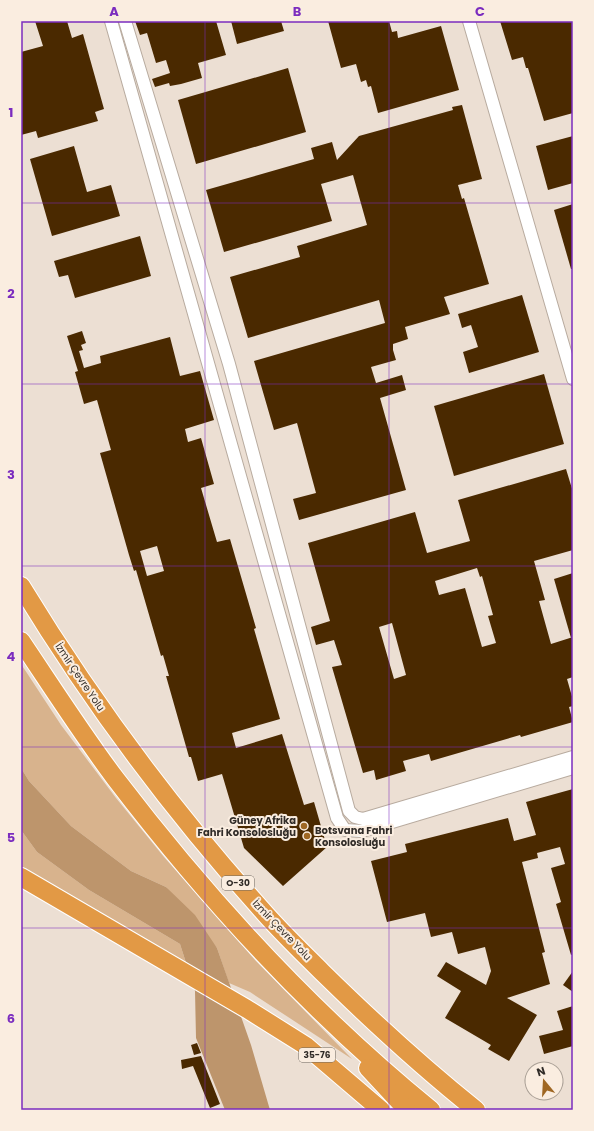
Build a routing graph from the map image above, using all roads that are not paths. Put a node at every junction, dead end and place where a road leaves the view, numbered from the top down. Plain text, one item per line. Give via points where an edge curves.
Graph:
1 (111, 21) edge
2 (125, 21) edge
3 (469, 21) edge
4 (573, 379) edge
5 (21, 586) edge
6 (21, 641) edge
7 (573, 757) edge
8 (573, 768) edge
9 (355, 817) junction
10 (345, 830) junction
11 (21, 877) edge
12 (331, 1022) junction
13 (381, 1110) edge
14 (407, 1110) edge
15 (431, 1110) edge
16 (476, 1110) edge

1 - 10 street via 337,818
2 - 9 street via 229,364 349,811
3 - 4 street
5 - 16 highway, İzmir Çevre Yolu / O-30 via 107,718 221,864 354,1004
6 - 12 highway, O-30 via 98,754 195,877
7 - 9 street via 363,818
8 - 10 street via 362,831
9 - 10 street
11 - 13 highway, 35-76 via 182,970 306,1046
12 - 14 highway via 373,1074
12 - 15 highway, O-30

